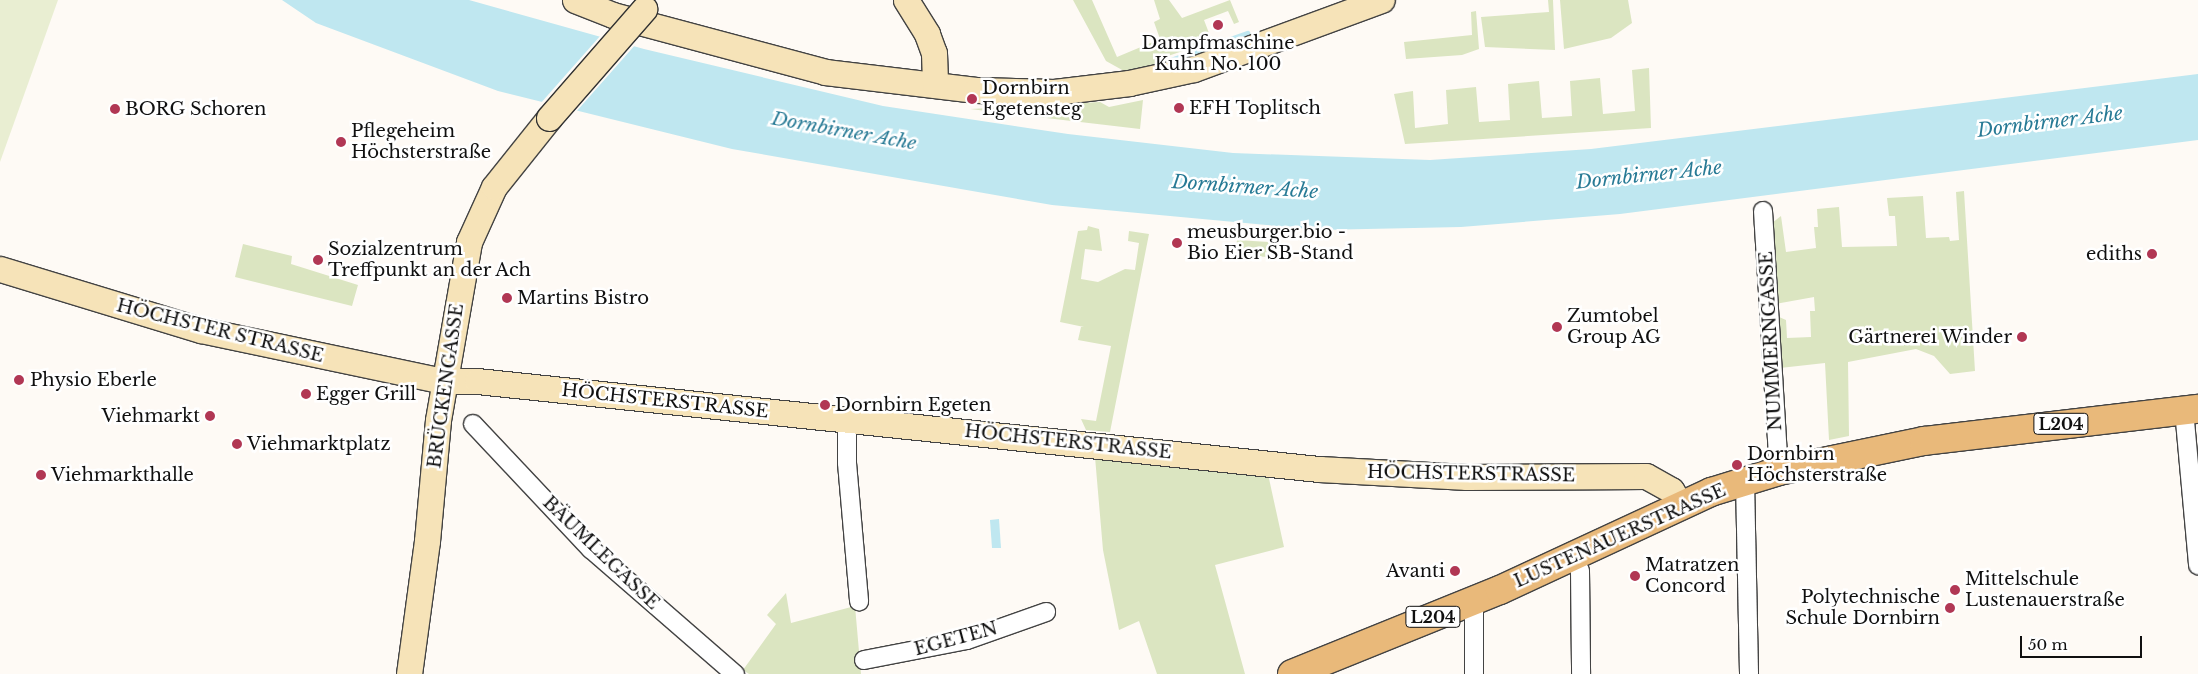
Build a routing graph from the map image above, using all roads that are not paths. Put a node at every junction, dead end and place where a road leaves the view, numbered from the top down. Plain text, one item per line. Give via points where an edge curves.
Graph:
1 (575, 0) edge
2 (906, 0) edge
3 (1382, 0) edge
4 (648, 4) edge
5 (934, 85) junction
6 (1763, 210) dead end
7 (0, 269) edge
8 (444, 381) junction
9 (2191, 410) edge
10 (847, 420) junction
11 (474, 424) dead end
12 (1779, 471) junction
13 (1745, 481) junction
14 (1681, 505) junction
15 (1574, 557) junction
16 (2198, 565) edge
17 (859, 601) dead end
18 (1474, 601) junction
19 (1046, 612) dead end
20 (864, 661) edge
21 (715, 668) edge
22 (409, 674) edge
23 (735, 674) edge
24 (1292, 674) edge
25 (1474, 674) edge
26 (1581, 674) edge
27 (1749, 674) edge

1 - 5 main road via 613,15 825,72
2 - 5 main road via 927,34 934,53
3 - 5 main road via 1194,69 1129,83 1054,92 976,90
4 - 8 main road, BRÜCKENGASSE, bridge via 494,187 473,229 462,269
6 - 12 street, NUMMERNGASSE
7 - 8 main road, HÖCHSTER STRASSE via 201,330
8 - 10 main road, HÖCHSTERSTRASSE via 477,380
8 - 22 main road, BRÜCKENGASSE
9 - 12 main road, LUSTENAUERSTRASSE / L204 via 1924,441
9 - 16 street
10 - 14 main road, HÖCHSTERSTRASSE via 1387,474 1522,478 1646,476 1671,490
10 - 17 street via 847,463
11 - 21 street, BÄUMLEGASSE via 591,549
12 - 13 main road, LUSTENAUERSTRASSE / L204
13 - 14 main road, LUSTENAUERSTRASSE / L204
13 - 27 street
14 - 15 main road, LUSTENAUERSTRASSE / L204
15 - 18 main road, LUSTENAUERSTRASSE / L204
15 - 26 street via 1580,571
18 - 24 main road, LUSTENAUERSTRASSE / L204
18 - 25 street
19 - 20 street, EGETEN via 959,642
21 - 23 street, BÄUMLEGASSE

